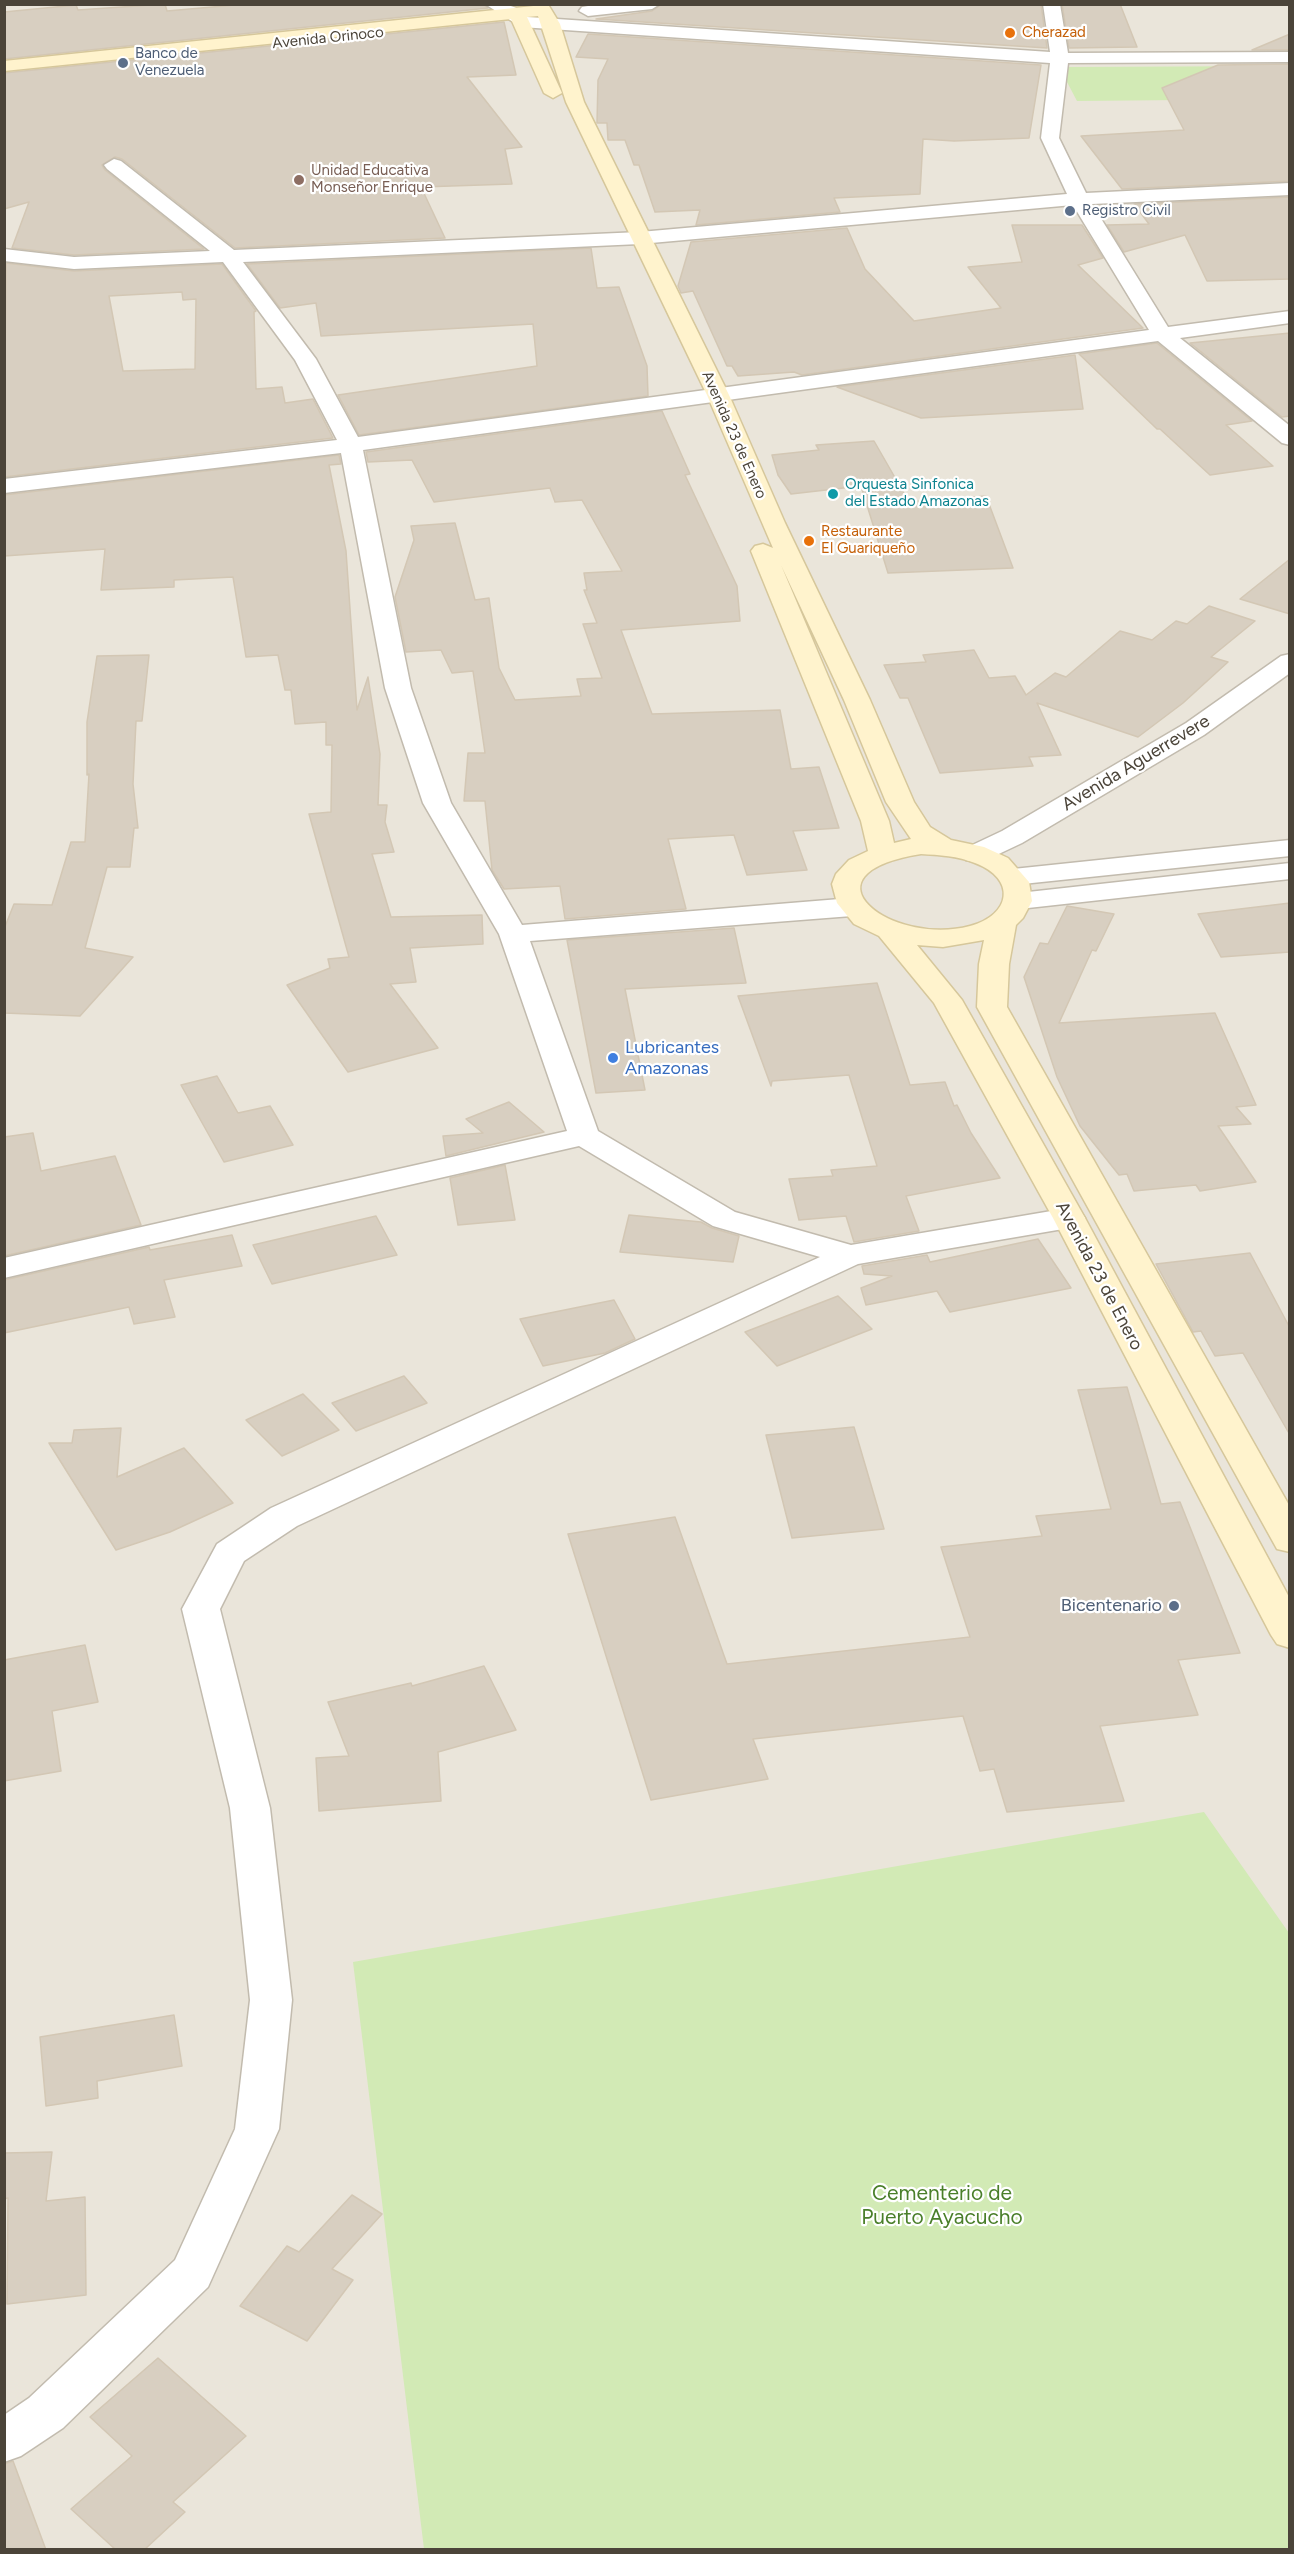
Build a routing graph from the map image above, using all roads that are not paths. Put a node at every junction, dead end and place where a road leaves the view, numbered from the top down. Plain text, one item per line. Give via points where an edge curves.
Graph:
1 (493, 4) edge
2 (598, 4) edge
3 (652, 4) edge
4 (1051, 4) edge
5 (556, 13) junction
6 (518, 18) junction
7 (1060, 57) junction
8 (1290, 57) edge
9 (4, 66) edge
10 (4, 72) edge
11 (114, 165) dead end
12 (1290, 189) edge
13 (1079, 199) junction
14 (630, 238) junction
15 (4, 255) edge
16 (228, 255) junction
17 (1290, 317) edge
18 (1162, 334) junction
19 (709, 396) junction
20 (1290, 438) edge
21 (351, 445) junction
22 (4, 486) edge
23 (1290, 661) edge
24 (943, 847) junction
25 (1290, 848) edge
26 (882, 854) junction
27 (976, 854) junction
28 (1290, 872) edge
29 (1011, 900) junction
30 (852, 907) junction
31 (890, 931) junction
32 (513, 934) junction
33 (584, 1136) junction
34 (1069, 1218) junction
35 (850, 1255) junction
36 (4, 1268) edge
37 (1290, 1540) edge
38 (1290, 1635) edge
39 (4, 2440) edge

1 - 6 street
2 - 5 street, Avenida Orinoco
3 - 5 street, Avenida Orinoco
4 - 7 street
5 - 6 main road, Avenida Orinoco
5 - 7 street
5 - 14 main road, Avenida 23 de Enero via 575,102
6 - 9 main road, Avenida Orinoco
6 - 10 main road, Avenida Orinoco
6 - 14 main road, Avenida 23 de Enero
7 - 8 street
7 - 13 street via 1050,138
11 - 16 street
12 - 13 street
13 - 14 street
13 - 18 street
14 - 16 street
14 - 19 main road, Avenida 23 de Enero
15 - 16 street via 74,263
16 - 21 street via 305,359
17 - 18 street
18 - 19 street
18 - 20 street
19 - 21 street
19 - 24 main road, Avenida 23 de Enero via 857,700 900,802 920,833
19 - 26 main road, Avenida 23 de Enero via 875,821
21 - 22 street
21 - 32 street via 401,698 437,803
23 - 27 street, Avenida Aguerrevere via 1195,729 1012,837
24 - 26 main road, Avenida 23 de Enero
24 - 27 main road, Avenida 23 de Enero
25 - 29 street
26 - 30 main road, Avenida 23 de Enero via 862,863 849,876 846,891
27 - 29 main road, Avenida 23 de Enero via 991,860
28 - 29 street
29 - 31 main road, Avenida 23 de Enero via 984,931 929,938
29 - 37 main road, Avenida 23 de Enero via 994,964 992,1007
30 - 31 main road, Avenida 23 de Enero
30 - 32 street
31 - 34 main road, Avenida 23 de Enero via 947,1000
32 - 33 street
33 - 35 street via 724,1219
33 - 36 street
34 - 35 street
34 - 38 main road, Avenida 23 de Enero
35 - 39 street via 284,1517 230,1553 201,1609 250,1808 271,2000 257,2129 192,2273 46,2413

